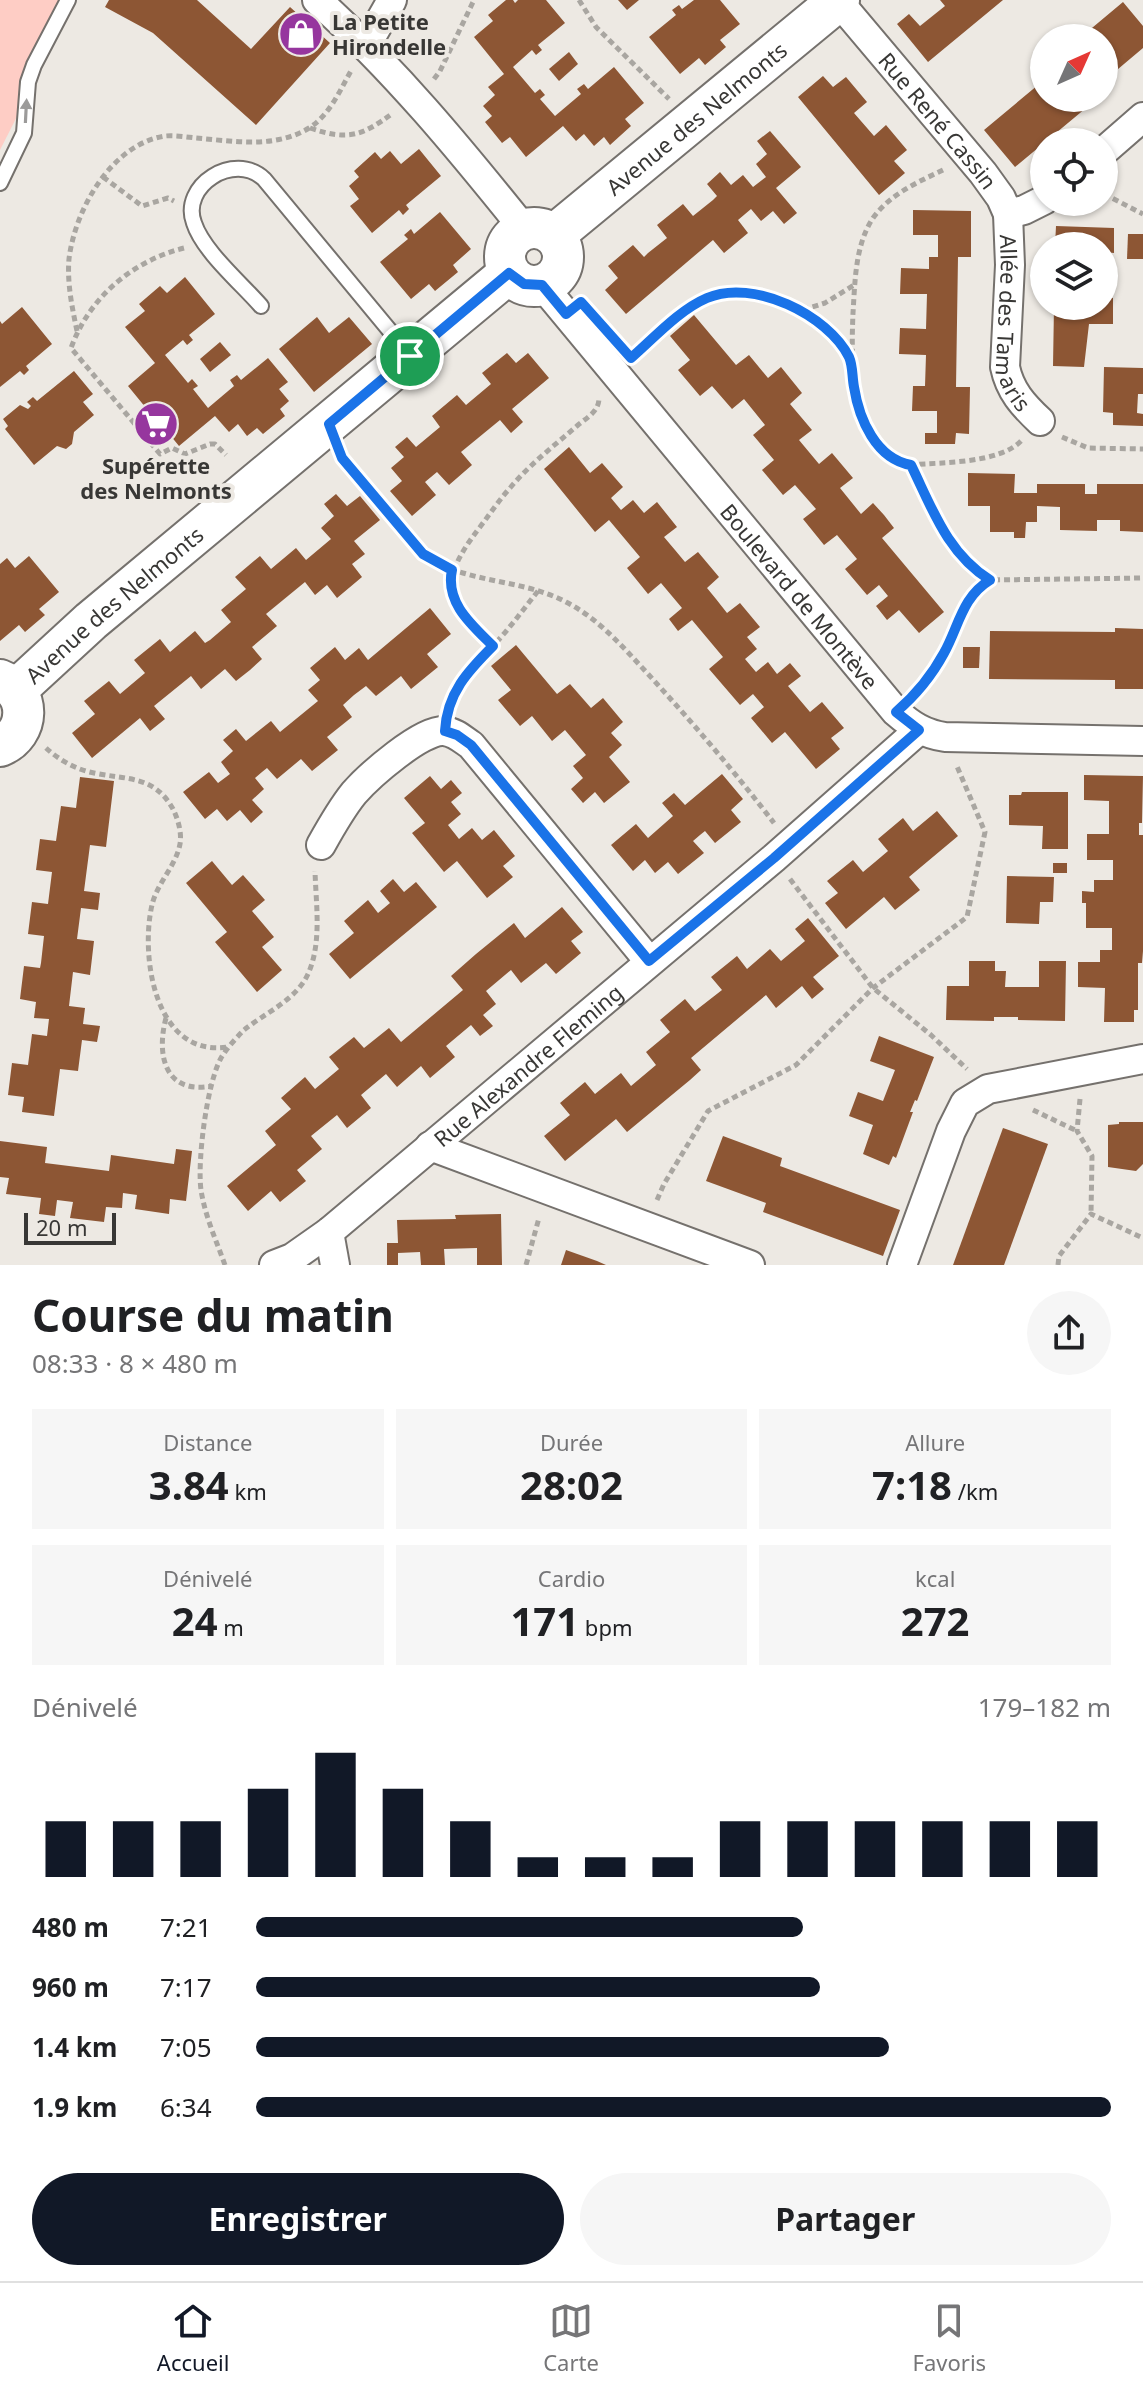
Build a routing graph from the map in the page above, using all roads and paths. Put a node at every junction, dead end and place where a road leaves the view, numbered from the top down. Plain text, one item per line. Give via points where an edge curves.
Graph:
1 (68, 0) edge
2 (317, 0) edge
3 (392, 0) edge
4 (579, 0) edge
5 (839, 0) edge
6 (367, 44) junction
7 (1143, 117) edge
8 (690, 122) junction
9 (1118, 139) edge
10 (970, 157) junction
11 (103, 177) dead end
12 (0, 183) edge
13 (1118, 201) edge
14 (1030, 205) edge
15 (190, 208) junction
16 (1008, 214) junction
17 (1143, 214) edge
18 (539, 232) junction
19 (205, 243) junction
20 (526, 279) junction
21 (854, 285) junction
22 (261, 306) dead end
23 (803, 311) junction
24 (410, 356) junction
25 (631, 358) dead end
26 (851, 360) junction
27 (595, 387) dead end
28 (1040, 421) junction
29 (329, 424) junction
30 (1143, 449) edge
31 (226, 455) dead end
32 (911, 465) junction
33 (452, 570) junction
34 (1143, 578) edge
35 (990, 580) junction
36 (538, 591) junction
37 (493, 646) junction
38 (896, 712) junction
39 (8, 725) edge
40 (445, 731) junction
41 (932, 734) junction
42 (1143, 741) edge
43 (321, 845) joint
44 (774, 858) junction
45 (649, 961) junction
46 (873, 988) junction
47 (166, 1018) junction
48 (228, 1047) junction
49 (1143, 1059) edge
50 (1082, 1071) junction
51 (212, 1086) junction
52 (988, 1089) junction
53 (1077, 1131) junction
54 (430, 1146) junction
55 (548, 1190) junction
56 (1091, 1214) junction
57 (646, 1226) junction
58 (329, 1232) junction
59 (1143, 1238) edge
60 (225, 1265) edge
61 (274, 1265) edge
62 (335, 1265) edge
63 (526, 1265) edge
64 (750, 1265) edge
65 (902, 1265) edge
66 (1058, 1265) edge

12 -> 1 lane via 24,133 34,65
2 - 6 street
3 - 6 street
4 - 8 path via 596,27
5 - 8 street, Avenue des Nelmonts
5 - 10 street, Rue René Cassin
6 - 18 street
7 - 9 street
8 - 18 street, Avenue des Nelmonts
10 - 16 street, Rue René Cassin
10 - 21 path via 913,184 878,212 863,243
11 - 15 path via 142,206 168,198
13 - 17 path
14 - 16 street, Rue René Cassin
15 - 19 lane
15 - 24 lane via 194,195 225,170 254,169
16 - 28 street, Allée des Tamaris via 1007,380
18 - 20 street, Avenue des Nelmonts via 516,233 506,247 504,256
18 - 20 street, Avenue des Nelmonts via 563,250 563,259 557,276
19 - 22 lane
19 - 31 path via 174,250 110,285 87,314 71,348 160,454 172,448 185,454 215,444
20 - 24 street, Avenue des Nelmonts
20 - 38 street, Boulevard de Montève
21 - 23 path
21 - 26 path
23 - 25 path via 742,294 708,297
23 - 26 path via 828,329
24 - 29 street, Avenue des Nelmonts
26 - 32 path via 868,430 888,457
27 - 33 path via 600,401 596,411 509,488
28 - 30 path via 1067,441 1088,448
28 - 32 path via 1018,445 994,456
29 - 33 path via 342,458 372,494 423,554
29 - 39 street, Avenue des Nelmonts via 91,621
32 - 35 path via 949,542
33 - 36 path
33 - 37 path via 456,604
34 - 35 path
35 - 38 path via 963,608 929,677
36 - 37 path
36 - 44 path via 583,611 677,706 776,825
37 - 40 path via 452,695
38 - 41 street, Boulevard de Montève
39 - 47 path via 68,764 149,784 172,808 181,842 153,903 149,934 151,975
40 - 43 street via 425,734 364,783
40 - 45 street via 471,745
41 - 42 street
41 - 44 street, Rue Alexandre Fleming
41 - 46 path via 985,832 967,917
43 - 48 path via 315,871 317,938 308,973 297,990
44 - 45 street, Rue Alexandre Fleming
44 - 46 path
45 - 54 street, Rue Alexandre Fleming
46 - 52 path
46 - 57 path via 796,1065 708,1111 664,1184
47 - 48 path via 187,1039 216,1049
47 - 51 path via 162,1050 172,1076 184,1087
48 - 51 path
49 - 50 street
50 - 52 street
50 - 53 path
51 - 60 path via 201,1190
52 - 53 path
52 - 65 street via 958,1113
53 - 56 path via 1092,1156
54 - 55 street
54 - 58 street, Rue Alexandre Fleming
55 - 57 street
55 - 63 path
56 - 59 path
56 - 66 path via 1059,1256
57 - 64 street
58 - 61 street, Rue Alexandre Fleming
58 - 62 street

